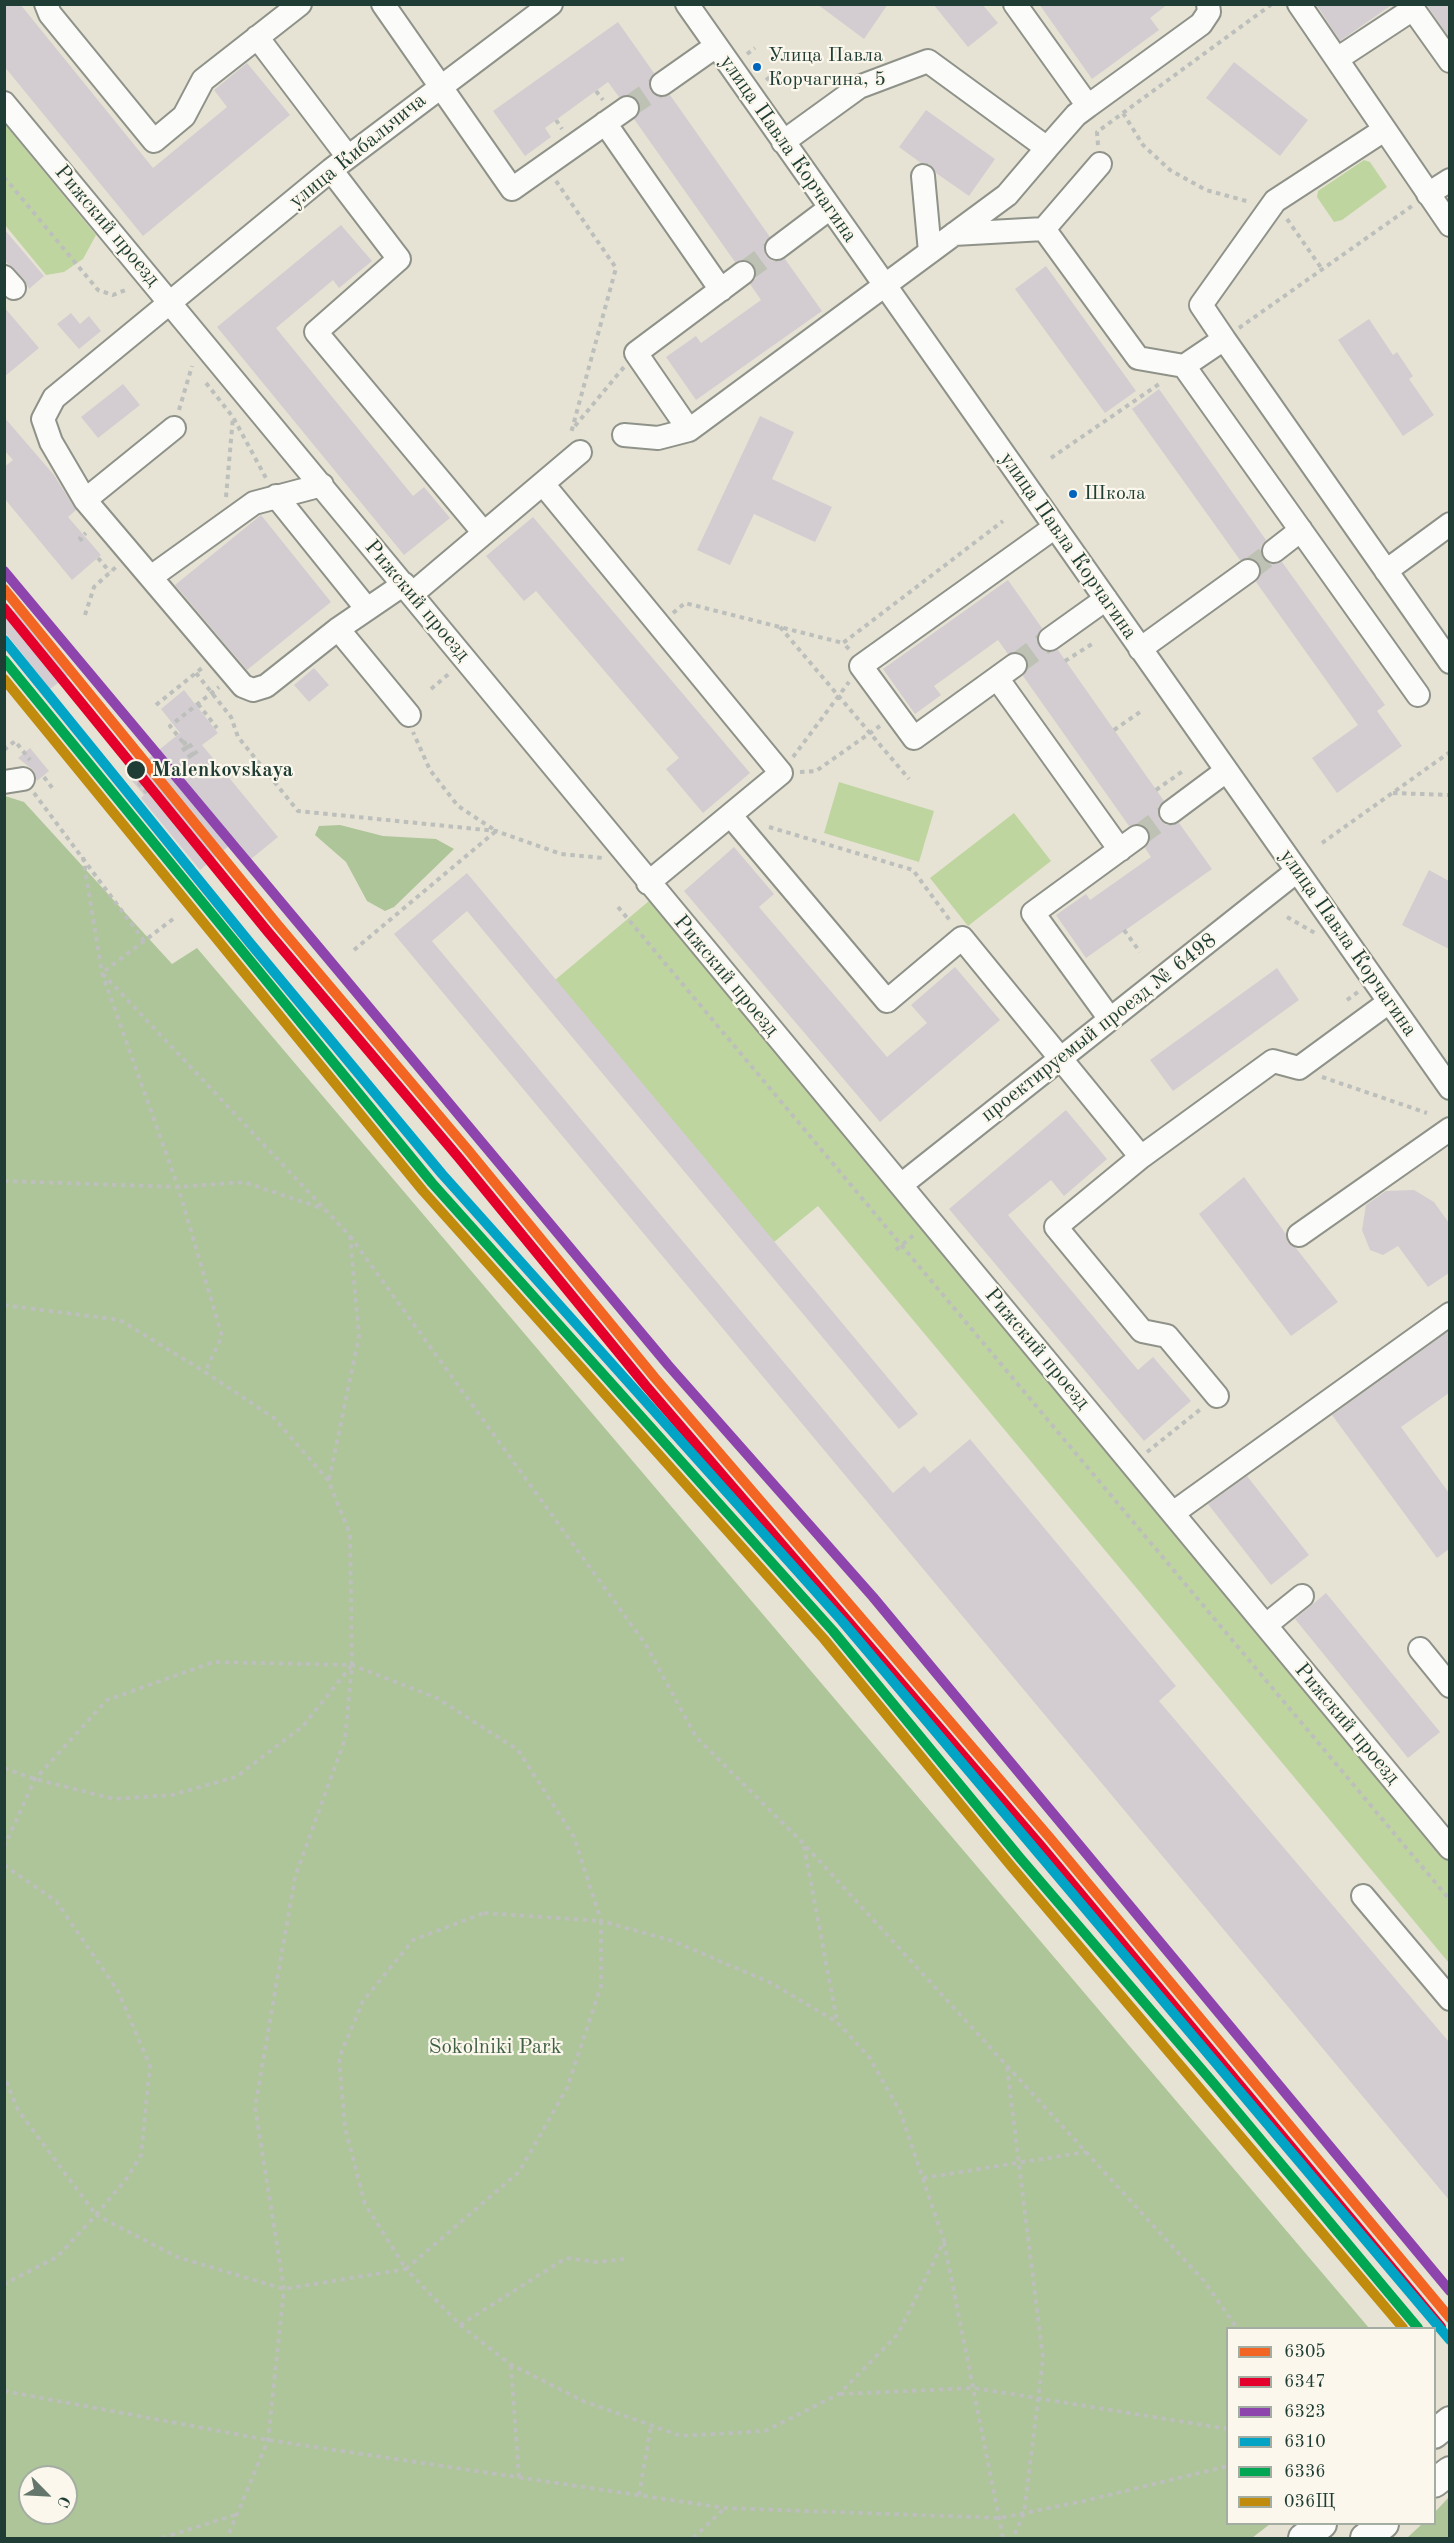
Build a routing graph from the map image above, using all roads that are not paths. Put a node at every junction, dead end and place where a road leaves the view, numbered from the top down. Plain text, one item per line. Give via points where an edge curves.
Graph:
1 (46, 4) edge
2 (300, 4) edge
3 (382, 4) edge
4 (551, 4) edge
5 (687, 4) edge
6 (1015, 4) edge
7 (1208, 4) edge
8 (1299, 4) edge
9 (257, 37) junction
10 (716, 46) junction
11 (1337, 59) junction
12 (1449, 61) edge
13 (662, 84) tunnel mouth
14 (440, 86) junction
15 (4, 103) edge
16 (1088, 106) junction
17 (627, 108) tunnel mouth
18 (605, 123) junction
19 (1384, 129) junction
20 (783, 142) junction
21 (1047, 148) junction
22 (340, 164) junction
23 (1100, 164) road end
24 (924, 176) dead end
25 (1449, 180) edge
26 (1428, 194) junction
27 (830, 208) junction
28 (1449, 225) edge
29 (1044, 229) junction
30 (954, 234) junction
31 (777, 248) tunnel mouth
32 (930, 252) junction
33 (743, 273) tunnel mouth
34 (885, 286) junction
35 (721, 290) junction
36 (172, 303) junction
37 (1224, 339) junction
38 (1184, 366) junction
39 (174, 428) road end
40 (689, 430) junction
41 (624, 435) dead end
42 (574, 445) road end
43 (543, 483) junction
44 (322, 485) junction
45 (276, 496) junction
46 (85, 500) junction
47 (1449, 524) edge
48 (1054, 527) junction
49 (1301, 530) junction
50 (484, 533) junction
51 (1274, 551) tunnel mouth
52 (1248, 571) tunnel mouth
53 (1386, 571) junction
54 (151, 577) junction
55 (408, 589) junction
56 (1106, 599) junction
57 (367, 609) junction
58 (338, 629) junction
59 (1050, 639) tunnel mouth
60 (1140, 649) junction
61 (1449, 662) edge
62 (1015, 664) tunnel mouth
63 (997, 678) junction
64 (1418, 695) dead end
65 (408, 715) road end
66 (1226, 771) junction
67 (1171, 812) tunnel mouth
68 (731, 816) junction
69 (1297, 871) junction
70 (648, 883) junction
71 (1389, 1002) junction
72 (1110, 1019) junction
73 (1061, 1058) junction
74 (1449, 1088) edge
75 (1449, 1129) edge
76 (1141, 1157) junction
77 (901, 1185) junction
78 (1299, 1235) dead end
79 (1449, 1314) edge
80 (1217, 1396) road end
81 (1173, 1514) junction
82 (1302, 1596) dead end
83 (1266, 1625) junction
84 (1420, 1649) dead end
85 (1449, 1686) edge
86 (1447, 1839) edge
87 (1363, 1896) dead end
88 (1449, 1999) edge
89 (1449, 2421) edge
90 (1436, 2432) edge
91 (1449, 2471) edge
92 (1436, 2481) edge
93 (1319, 2525) edge
94 (1381, 2525) edge
95 (1303, 2538) edge
96 (1365, 2538) edge

1 - 9 street via 50,14 154,141 184,117 203,80
2 - 9 street
3 - 14 street
4 - 14 street, улица Кибальчича
5 - 10 street, улица Павла Корчагина
6 - 16 street
7 - 16 street via 1209,12 1201,24
8 - 11 street
9 - 22 street
10 - 13 street
10 - 20 street, улица Павла Корчагина
11 - 12 street via 1413,9
11 - 19 street
14 - 18 street via 512,189
14 - 22 street, улица Кибальчича
15 - 36 street, Рижский проезд
16 - 21 street
17 - 18 street
18 - 35 street
19 - 26 street
19 - 37 street via 1275,201 1201,305
20 - 21 street via 859,87 928,61
20 - 27 street, улица Павла Корчагина
21 - 30 street via 1007,195
22 - 36 street, улица Кибальчича
22 - 50 street via 399,259 316,332
23 - 29 street
24 - 32 street
25 - 26 street
26 - 28 street
27 - 31 street
27 - 34 street, улица Павла Корчагина
29 - 30 street
29 - 38 street via 1137,358
30 - 32 street
32 - 34 street
33 - 35 street
34 - 40 street
34 - 48 street, улица Павла Корчагина
35 - 40 street via 636,353
36 - 44 street, Рижский проезд
36 - 46 street, улица Кибальчича via 54,398 43,419 51,442
37 - 38 street
37 - 53 street
38 - 49 street
39 - 46 street
40 - 41 street via 658,438
42 - 43 street
43 - 50 street
43 - 68 street via 781,773
44 - 45 street
44 - 55 street, Рижский проезд
45 - 54 street via 254,502
45 - 57 street
46 - 54 street
47 - 53 street
48 - 56 street, улица Павла Корчагина
48 - 63 street via 861,666 914,738
49 - 51 street
49 - 64 street
50 - 55 street
52 - 60 street
53 - 61 street
54 - 58 street via 243,686 253,690 266,686
55 - 57 street
55 - 70 street, Рижский проезд
56 - 59 street
56 - 60 street, улица Павла Корчагина
57 - 58 street
58 - 65 street
60 - 66 street, улица Павла Корчагина
62 - 63 street
63 - 72 street via 1128,844 1033,913
66 - 67 street
66 - 69 street, улица Павла Корчагина
68 - 70 street
68 - 73 street via 887,1001 962,938
69 - 71 street, улица Павла Корчагина
69 - 72 street, проектируемый проезд № 6498
70 - 77 street, Рижский проезд
71 - 74 street, улица Павла Корчагина
71 - 76 street via 1299,1068 1273,1061
72 - 73 street, проектируемый проезд № 6498
73 - 76 street
73 - 77 street, проектируемый проезд № 6498
75 - 78 street
76 - 80 street via 1056,1227 1142,1330 1167,1336
77 - 81 street, Рижский проезд
79 - 81 street
81 - 83 street, Рижский проезд
82 - 83 street
83 - 86 street, Рижский проезд
84 - 85 street
87 - 88 street
89 - 90 main road
91 - 92 main road
93 - 95 main road
94 - 96 main road

